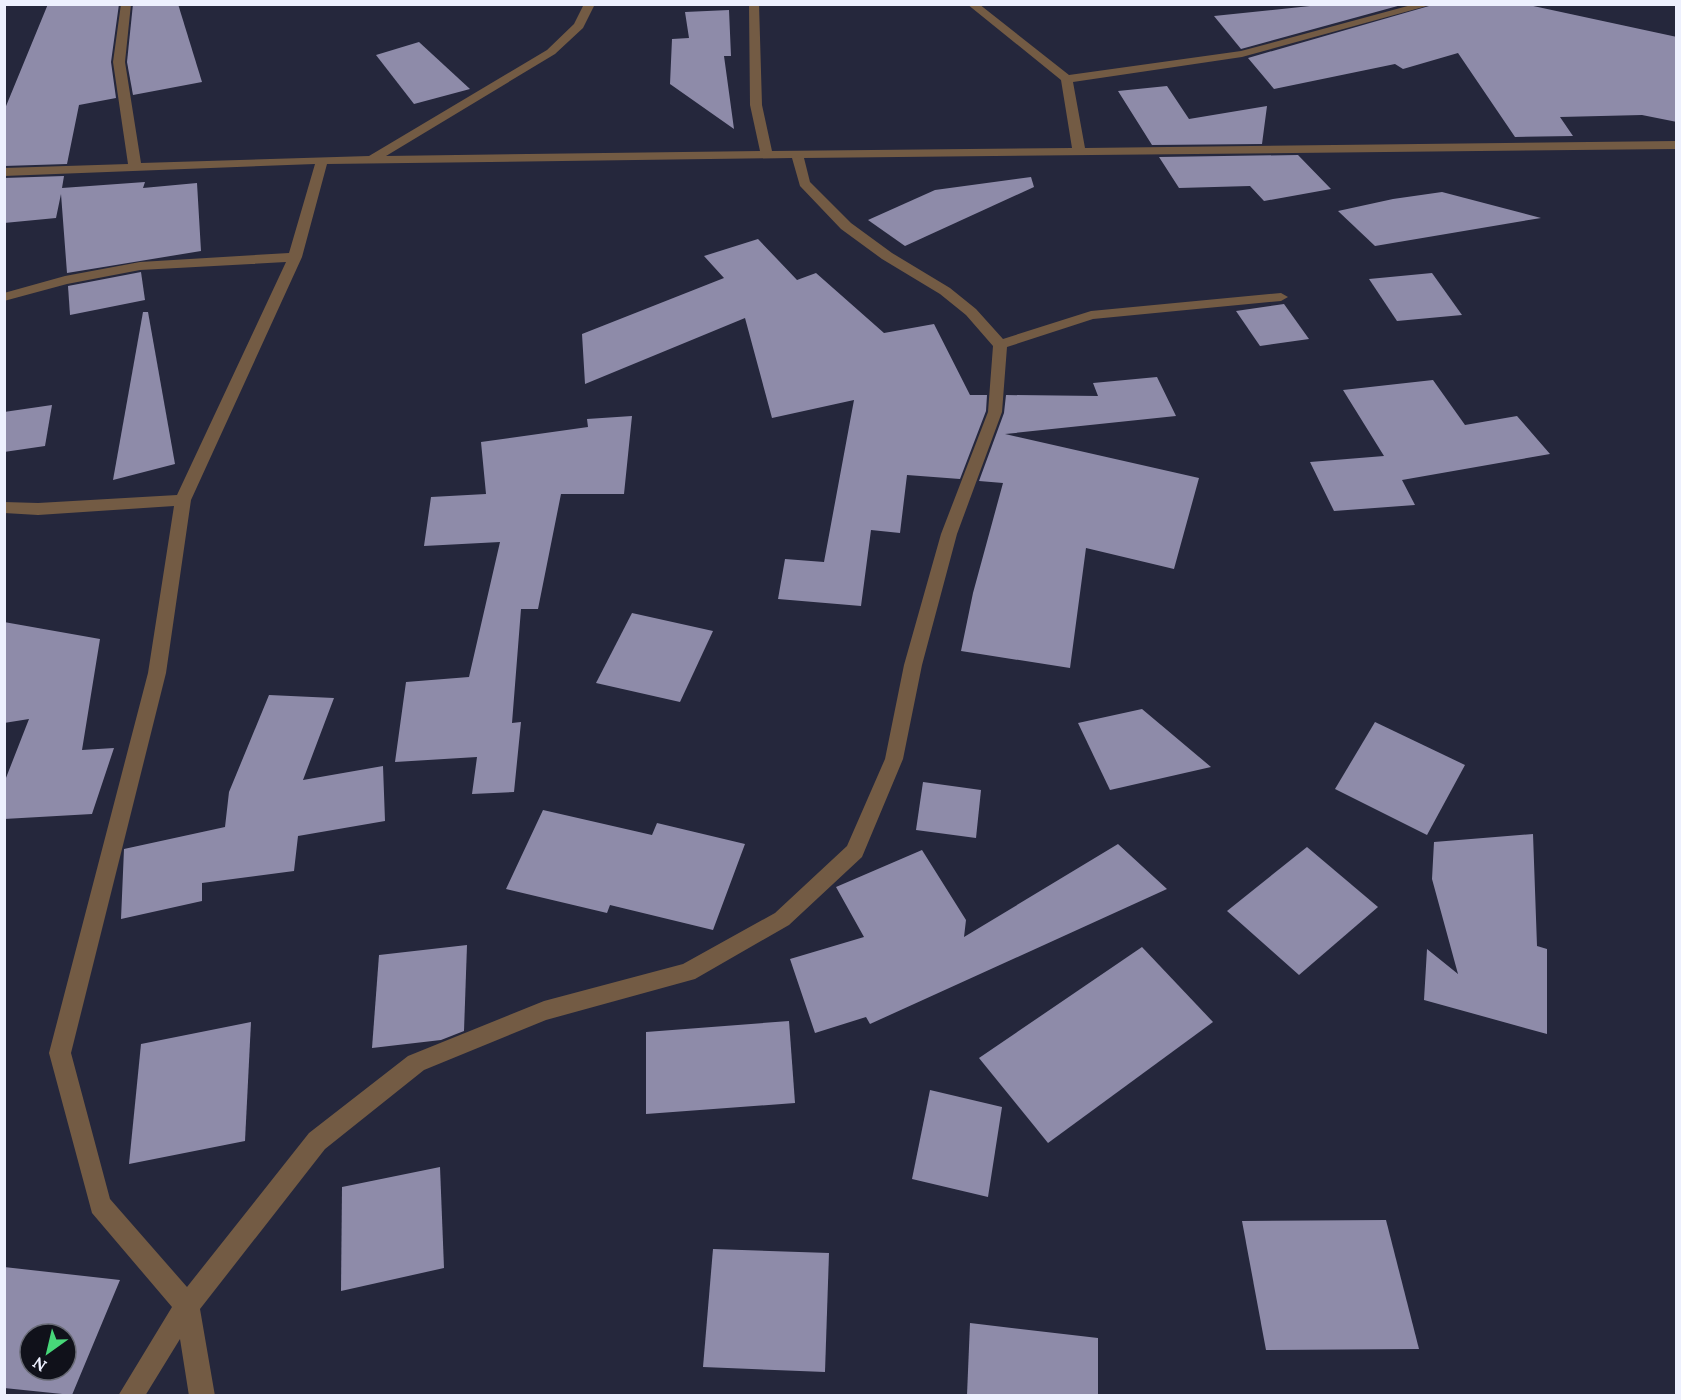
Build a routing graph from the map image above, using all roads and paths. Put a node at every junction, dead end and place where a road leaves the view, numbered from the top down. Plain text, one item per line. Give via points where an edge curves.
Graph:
1 (126, 4) edge
2 (590, 4) edge
3 (754, 4) edge
4 (972, 4) edge
5 (1429, 4) edge
6 (1067, 79) junction
7 (1677, 145) edge
8 (1079, 151) junction
9 (797, 154) junction
10 (767, 155) junction
11 (372, 159) junction
12 (322, 160) junction
13 (135, 167) junction
14 (4, 172) edge
15 (295, 257) junction
16 (4, 297) edge
17 (1281, 297) dead end
18 (1000, 345) junction
19 (183, 501) junction
20 (4, 507) edge
21 (187, 1306) junction
22 (130, 1395) edge
23 (202, 1395) edge

1 - 13 street via 119,62
2 - 11 street via 579,26 551,52
3 - 10 street via 756,105
4 - 6 street
5 - 6 street via 1242,54
6 - 8 street
7 - 8 street
8 - 9 street
9 - 10 street
9 - 18 street via 804,183 846,226 945,291 971,312
10 - 11 street
11 - 12 street
12 - 13 street
12 - 15 street
13 - 14 street
15 - 16 street via 140,266 65,280
15 - 19 street
17 - 18 street via 1091,315
18 - 21 street via 995,412 950,534 913,665 894,759 855,851 782,919 687,972 544,1011 416,1063 317,1141
19 - 20 street via 38,509
19 - 21 street via 157,673 60,1053 100,1205
21 - 22 street
21 - 23 street

